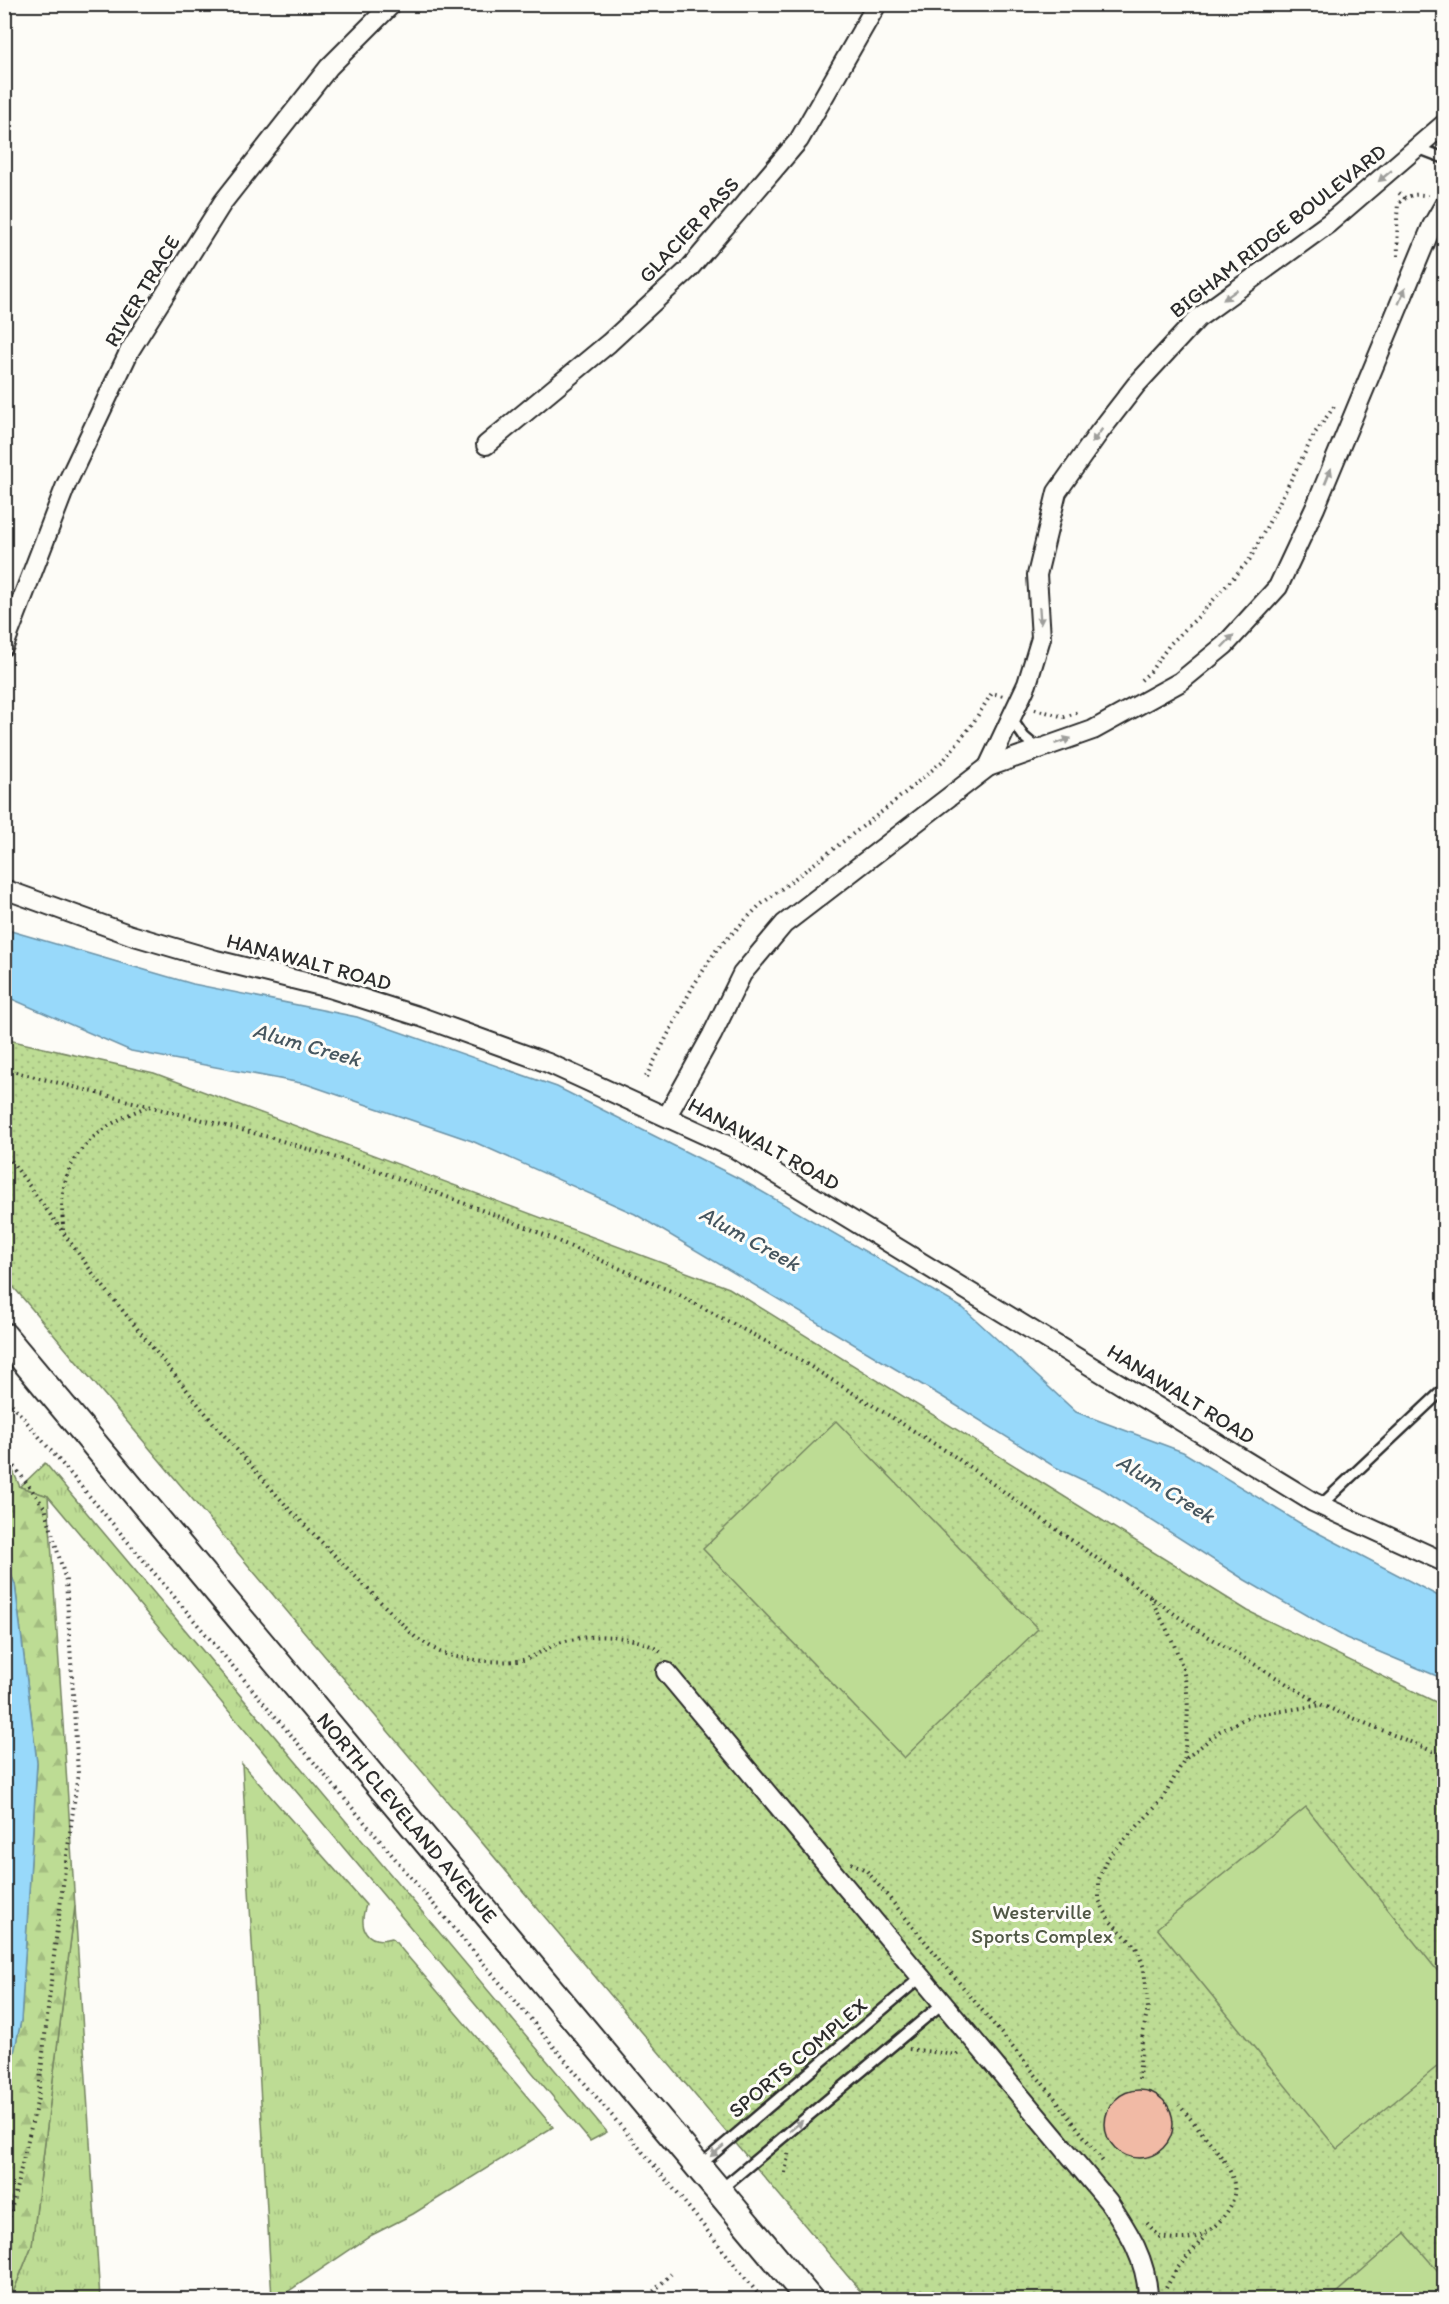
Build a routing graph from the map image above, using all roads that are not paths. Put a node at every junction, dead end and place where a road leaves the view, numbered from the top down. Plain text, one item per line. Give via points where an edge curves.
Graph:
1 (392, 4) edge
2 (877, 4) edge
3 (1444, 124) edge
4 (1418, 148) junction
5 (1444, 158) edge
6 (1440, 202) edge
7 (486, 445) dead end
8 (4, 646) edge
9 (1011, 718) junction
10 (1038, 749) junction
11 (988, 767) junction
12 (4, 889) edge
13 (667, 1116) junction
14 (4, 1336) edge
15 (1444, 1389) edge
16 (1321, 1505) junction
17 (1444, 1562) edge
18 (666, 1663) road end
19 (921, 1977) junction
20 (943, 2003) junction
21 (698, 2166) junction
22 (719, 2191) junction
23 (1155, 2297) edge
24 (810, 2300) edge

1 - 8 street, RIVER TRACE via 329,67 223,202 130,350 66,485
2 - 7 street, GLACIER PASS via 800,140 688,270 609,343
3 - 4 street, BIGHAM RIDGE BOULEVARD
4 - 5 lane
4 -> 9 street, BIGHAM RIDGE BOULEVARD via 1329,223 1198,318 1136,385 1098,434 1057,492 1037,575 1041,638 1027,684
10 -> 6 street, BIGHAM RIDGE BOULEVARD via 1093,730 1180,682 1225,645 1278,587 1315,508
9 - 10 lane via 1023,737
9 - 11 street, BIGHAM RIDGE BOULEVARD
10 - 11 street, BIGHAM RIDGE BOULEVARD
11 - 13 street, BIGHAM RIDGE BOULEVARD via 784,924 742,974
12 - 13 street, HANAWALT ROAD via 131,935 421,1017 548,1063
13 - 16 street, HANAWALT ROAD via 734,1148
14 - 21 main road, NORTH CLEVELAND AVENUE
15 - 16 lane
16 - 17 street, HANAWALT ROAD
18 - 19 street
19 - 20 street
19 -> 21 lane, SPORTS COMPLEX
22 -> 20 lane
20 - 23 street via 1108,2201 1132,2238
21 - 22 main road, NORTH CLEVELAND AVENUE
22 - 24 main road, NORTH CLEVELAND AVENUE

